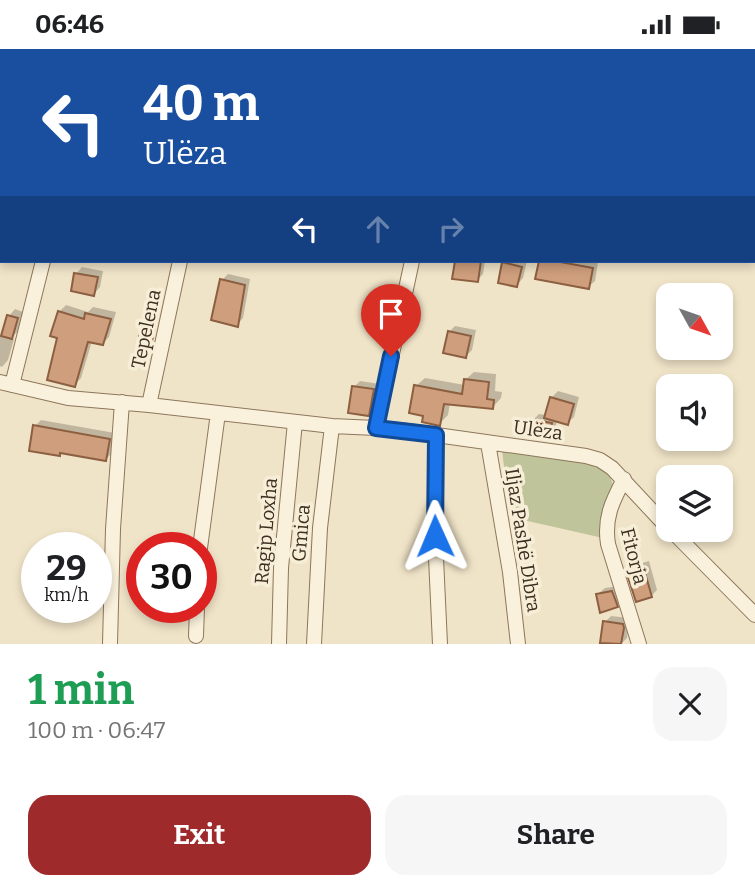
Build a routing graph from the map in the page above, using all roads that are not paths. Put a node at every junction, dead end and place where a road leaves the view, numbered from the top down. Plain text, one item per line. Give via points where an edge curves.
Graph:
1 (42, 263) edge
2 (180, 263) edge
3 (412, 263) edge
4 (6, 384) edge
5 (122, 402) junction
6 (149, 405) junction
7 (218, 413) junction
8 (295, 422) junction
9 (332, 426) junction
10 (376, 428) junction
11 (436, 435) junction
12 (488, 443) junction
13 (624, 479) junction
14 (656, 514) edge
15 (202, 532) edge
16 (683, 542) edge
17 (755, 615) edge
18 (196, 623) edge
19 (196, 636) dead end
20 (110, 644) edge
21 (279, 644) edge
22 (314, 644) edge
23 (440, 644) edge
24 (518, 644) edge
25 (639, 644) edge

1 - 4 street
2 - 6 street, Tepelena
3 - 10 street
4 - 5 street, Ulëza via 68,398
5 - 6 street, Ulëza
5 - 20 street
6 - 7 street, Ulëza
7 - 8 street, Ulëza
7 - 15 street
8 - 9 street, Ulëza
8 - 21 street, Ragip Loxha
9 - 10 street, Ulëza
9 - 22 street, Gmica via 320,528
10 - 11 street, Ulëza
11 - 12 street, Ulëza
11 - 23 street
12 - 13 street, Ulëza via 586,456 600,460
12 - 24 street, Iljaz Pashë Dibra
13 - 14 street, Ulëza
13 - 25 street, Fitorja via 606,529
16 - 17 street, Ulëza
18 - 19 street

